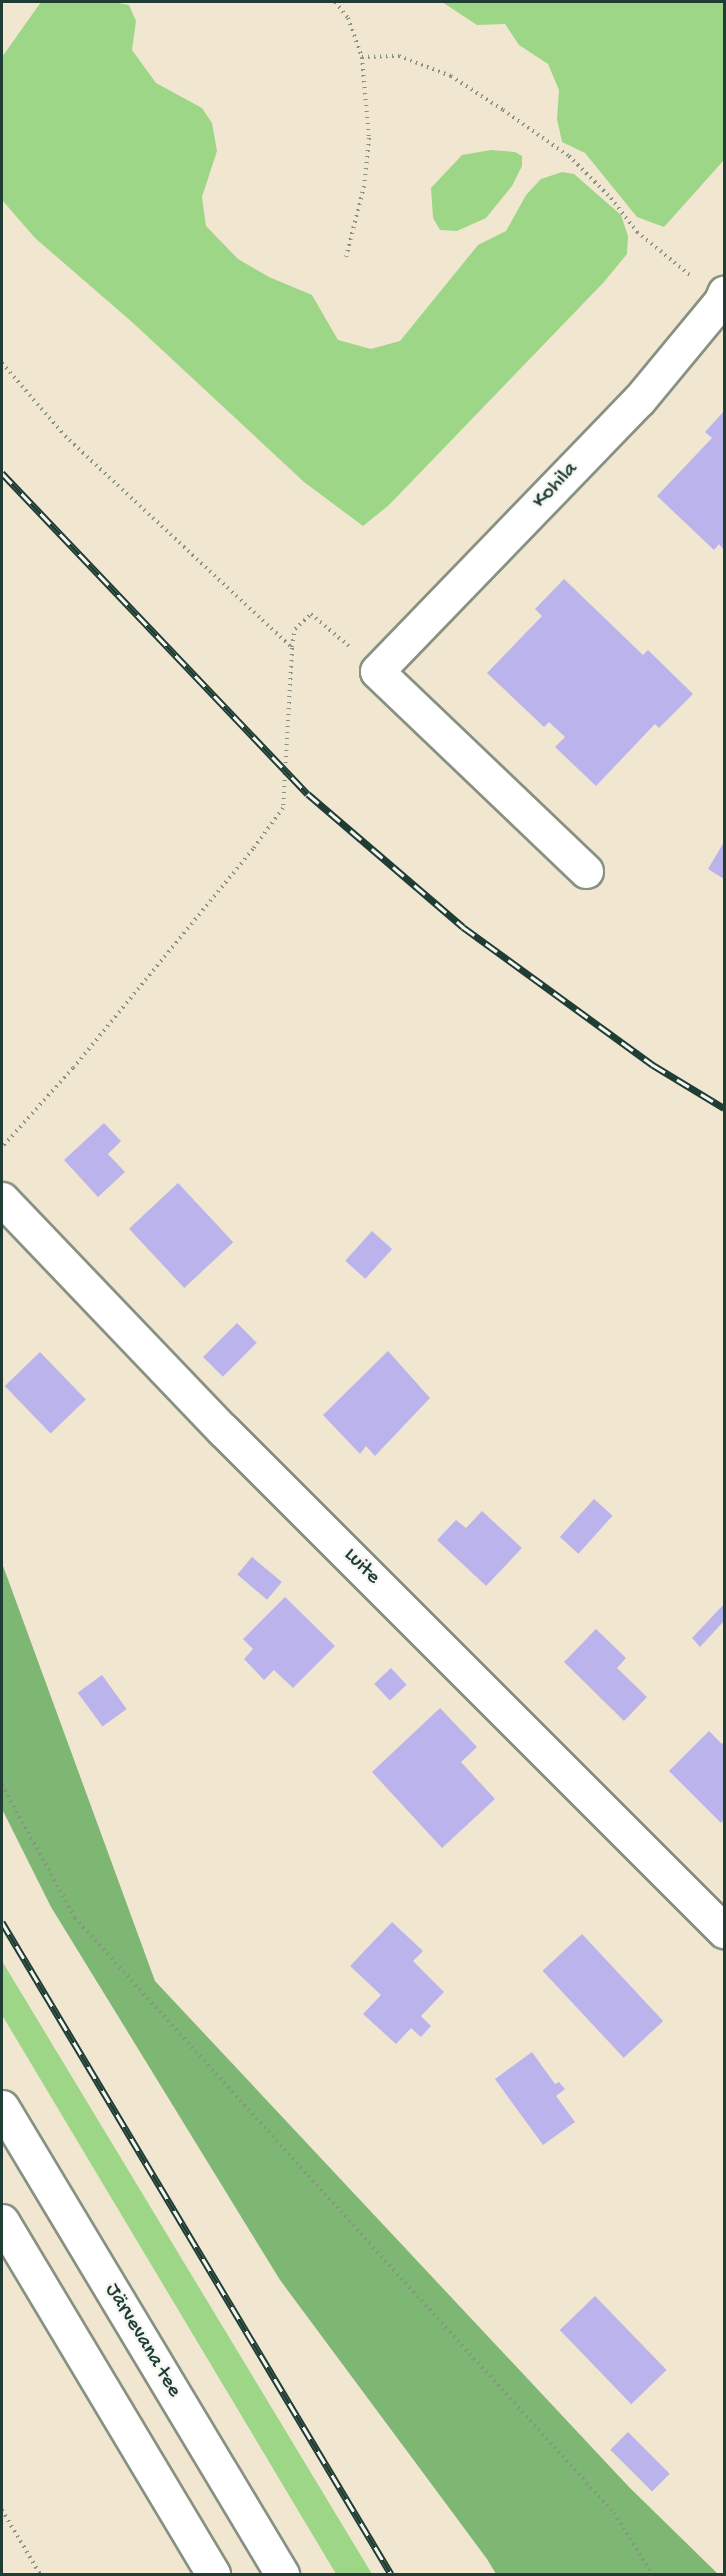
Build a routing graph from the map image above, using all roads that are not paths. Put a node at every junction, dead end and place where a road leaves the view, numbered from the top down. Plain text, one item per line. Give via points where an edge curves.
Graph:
1 (723, 297) edge
2 (586, 871) dead end
3 (2, 1199) edge
4 (724, 1931) edge
5 (2, 2107) edge
6 (2, 2221) edge
7 (213, 2574) edge
8 (282, 2574) edge

1 - 2 main road, Kohila via 639,400 377,671
3 - 4 main road, Luite via 223,1430
5 - 8 main road, Järvevana tee
6 - 7 main road

